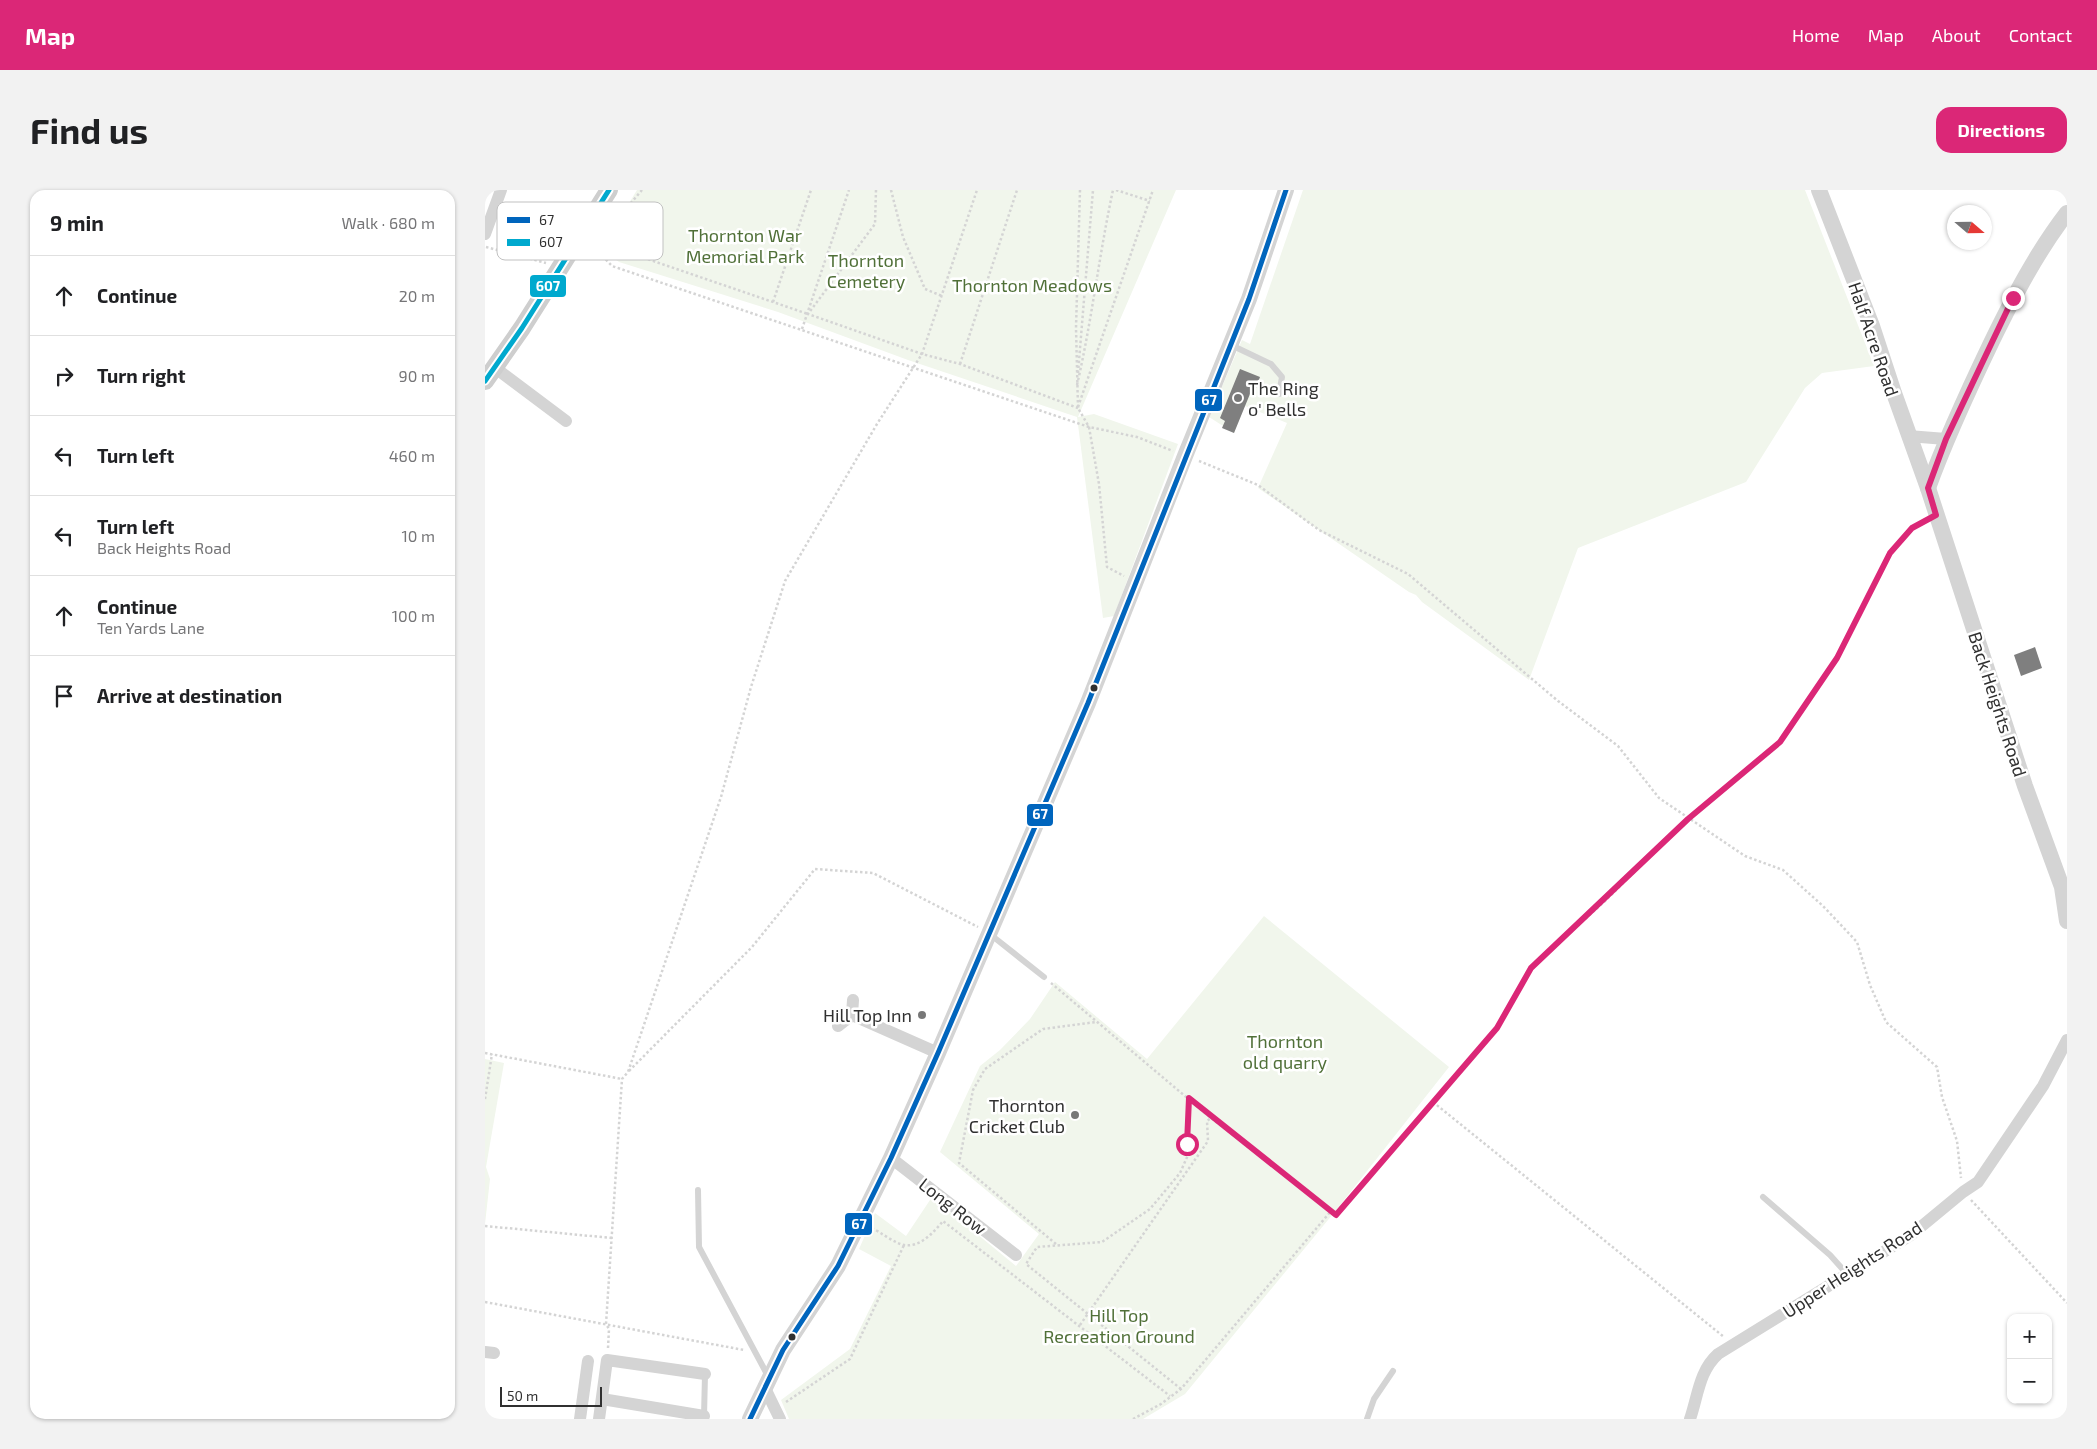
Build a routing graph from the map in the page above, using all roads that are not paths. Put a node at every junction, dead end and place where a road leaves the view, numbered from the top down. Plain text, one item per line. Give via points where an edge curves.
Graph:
1 (501, 190) edge
2 (609, 190) edge
3 (1286, 190) edge
4 (1819, 190) edge
5 (601, 202) edge
6 (2067, 213) edge
7 (485, 234) edge
8 (564, 260) edge
9 (1231, 345) junction
10 (490, 374) edge
11 (1279, 394) dead end
12 (566, 421) dead end
13 (1908, 436) junction
14 (1946, 439) junction
15 (1928, 488) junction
16 (2067, 921) edge
17 (988, 932) junction
18 (1044, 977) road end
19 (853, 1000) dead end
20 (852, 1015) junction
21 (838, 1026) dead end
22 (2067, 1040) edge
23 (938, 1053) junction
24 (891, 1158) junction
25 (698, 1190) dead end
26 (1763, 1198) dead end
27 (1016, 1255) dead end
28 (1847, 1274) junction
29 (588, 1361) dead end
30 (1393, 1371) dead end
31 (705, 1374) joint
32 (767, 1382) junction
33 (601, 1399) junction
34 (704, 1418) edge
35 (580, 1419) edge
36 (599, 1419) edge
37 (749, 1419) edge
38 (780, 1419) edge
39 (1367, 1419) edge
40 (1690, 1419) edge

1 - 7 street
2 - 5 main road
3 - 9 street
4 - 13 street, Half Acre Road via 1872,326
6 - 14 street via 2013,298
8 - 10 main road
9 - 11 lane via 1271,364 1282,377
9 - 17 street via 1088,703
10 - 12 street
13 - 14 street
13 - 15 street, Half Acre Road
14 - 15 street
15 - 16 street, Back Heights Road via 2025,786 2062,887
17 - 18 lane
17 - 23 street
19 - 20 street
20 - 21 street
20 - 23 street
22 - 28 street, Upper Heights Road via 2043,1086 1978,1182 1911,1235
23 - 24 street
24 - 27 street, Long Row
24 - 32 street via 838,1266 783,1350
25 - 32 lane via 699,1247 755,1352
26 - 28 lane
28 - 40 street, Upper Heights Road via 1709,1361 1701,1377
29 - 35 street
30 - 39 lane via 1374,1400
31 - 33 street via 607,1360
31 - 34 lane
32 - 37 street
32 - 38 street
33 - 34 street
33 - 36 street

